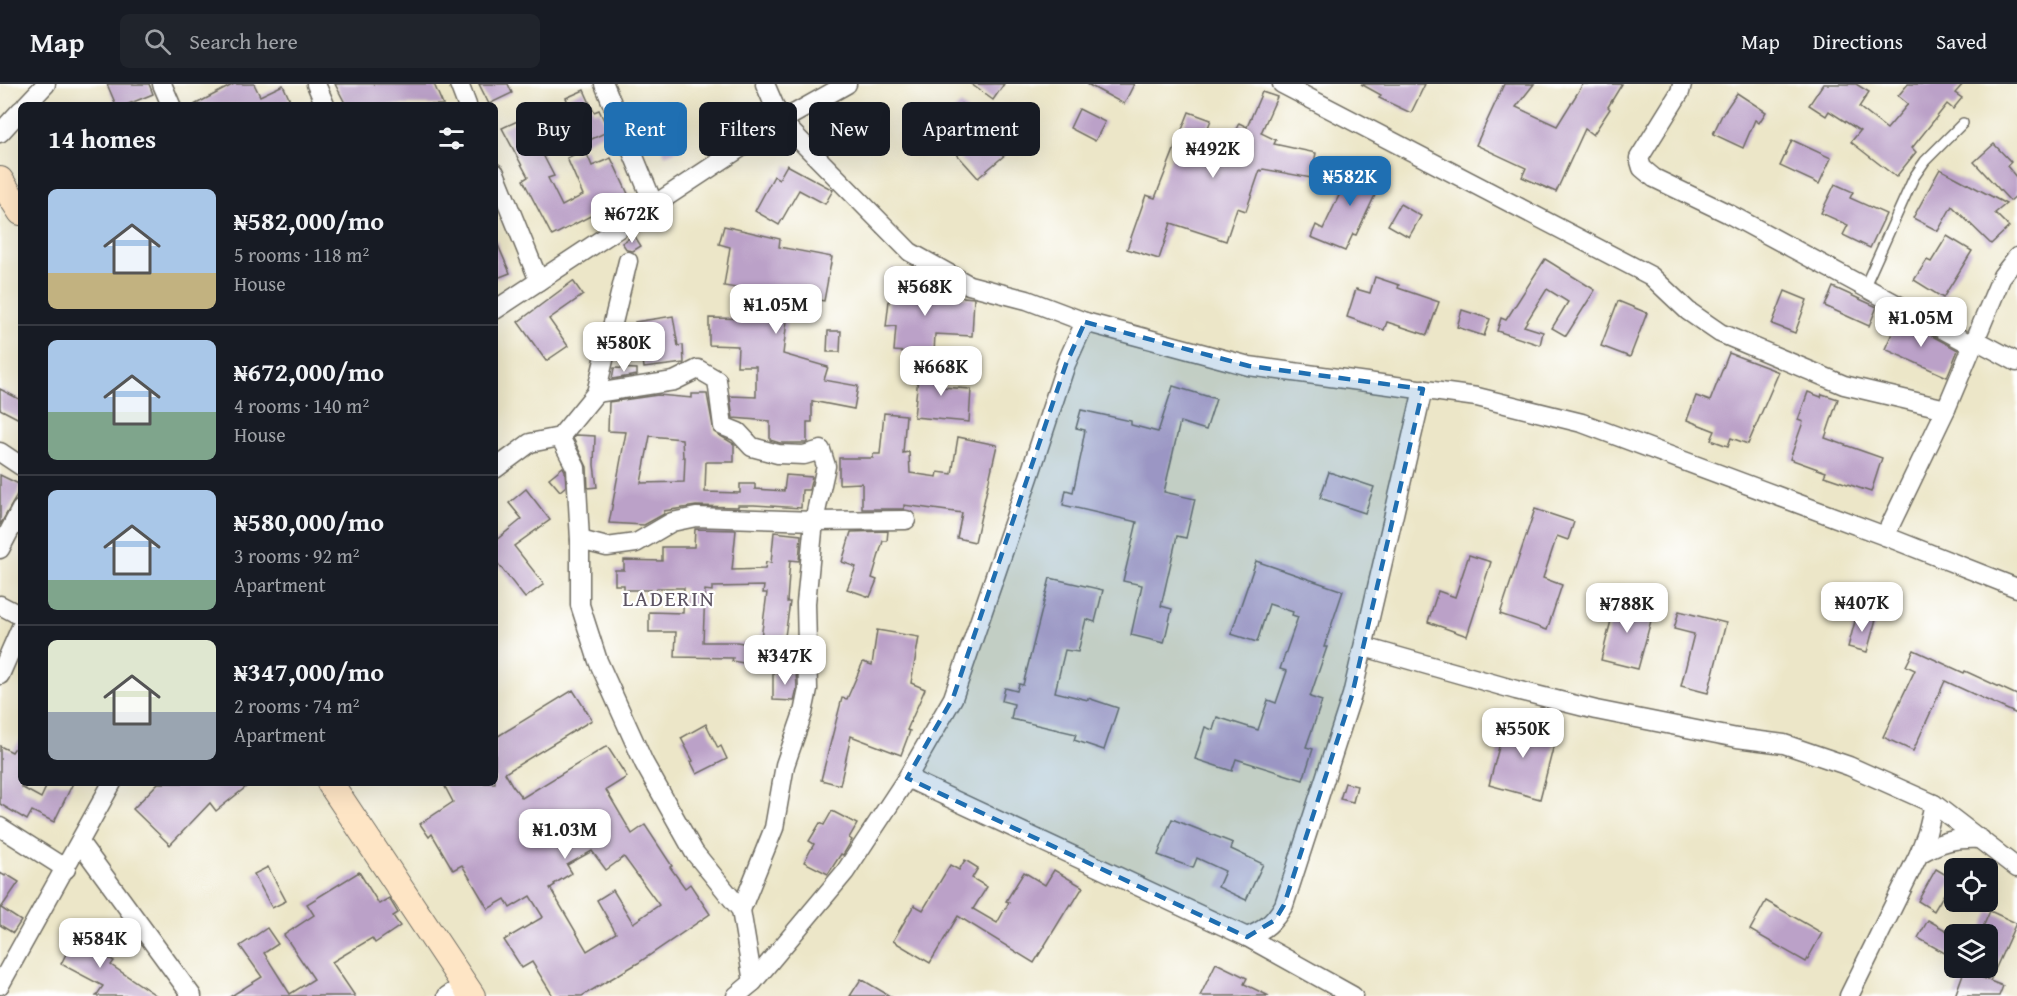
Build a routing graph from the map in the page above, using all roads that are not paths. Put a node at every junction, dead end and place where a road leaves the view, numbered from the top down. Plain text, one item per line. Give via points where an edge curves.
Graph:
1 (45, 84) edge
2 (162, 84) edge
3 (316, 84) edge
4 (459, 84) edge
5 (604, 84) edge
6 (765, 84) edge
7 (847, 84) edge
8 (1282, 84) edge
9 (1682, 84) edge
10 (29, 102) edge
11 (170, 102) edge
12 (324, 102) edge
13 (466, 102) edge
14 (773, 102) edge
15 (18, 113) edge
16 (797, 113) edge
17 (1963, 123) dead end
18 (0, 133) edge
19 (797, 138) edge
20 (729, 156) edge
21 (0, 180) edge
22 (498, 180) edge
23 (654, 205) junction
24 (18, 207) edge
25 (2017, 257) edge
26 (628, 261) dead end
27 (539, 281) junction
28 (1864, 288) junction
29 (498, 308) edge
30 (1085, 322) junction
31 (1973, 342) junction
32 (2017, 362) edge
33 (1422, 389) junction
34 (596, 393) junction
35 (1946, 410) junction
36 (561, 437) junction
37 (0, 452) edge
38 (18, 464) edge
39 (498, 467) edge
40 (18, 515) edge
41 (906, 520) dead end
42 (814, 521) junction
43 (1885, 536) junction
44 (580, 540) junction
45 (0, 549) edge
46 (2017, 588) edge
47 (0, 605) edge
48 (18, 614) edge
49 (18, 634) edge
50 (1364, 647) junction
51 (0, 675) edge
52 (907, 778) junction
53 (110, 786) edge
54 (332, 786) edge
55 (1934, 804) junction
56 (0, 827) edge
57 (1981, 839) junction
58 (80, 843) junction
59 (1919, 854) junction
60 (2017, 868) edge
61 (66, 869) junction
62 (741, 910) junction
63 (1247, 937) junction
64 (753, 982) junction
65 (0, 985) edge
66 (461, 992) edge
67 (738, 995) edge
68 (192, 996) edge
69 (1353, 996) edge
70 (1849, 996) edge

1 - 10 street
2 - 11 street
3 - 12 street
4 - 13 street
5 - 23 street
6 - 14 street
7 - 16 street
8 - 35 street via 1651,276 1688,311 1720,333 1844,385
9 - 28 street via 1639,158 1642,168 1654,178
15 - 18 street
17 - 28 lane via 1914,177
19 - 30 street via 910,252 969,285 1027,300
20 - 23 street
21 - 24 street
22 - 27 street
23 - 27 street
25 - 31 street via 2002,276
26 - 34 street
27 - 29 street
28 - 31 street
30 - 33 street via 1249,366
30 - 52 street via 1066,364 953,698
31 - 32 street
31 - 35 street
33 - 43 street via 1477,397 1582,423
33 - 50 street
34 - 36 street
34 - 42 street via 674,381 698,369 708,374 717,380 723,426 738,432 752,447 778,454 804,455 821,450 826,466
35 - 43 street
36 - 39 street via 530,443
36 - 44 street via 576,468
37 - 38 street
40 - 45 street
41 - 42 street
42 - 44 street via 696,517 672,522 636,543 607,548
42 - 62 street via 806,603 808,689 804,713 784,765 774,828
43 - 46 street
44 - 62 street via 580,605 598,661 644,763 694,852
47 - 48 street
49 - 51 street
50 - 55 street via 1596,710 1784,744 1849,766
50 - 63 street via 1284,905 1264,930
52 - 63 street
52 - 64 street via 845,872
53 - 58 street
54 - 66 street
55 - 57 street
55 - 59 street
56 - 61 street
57 - 59 street via 1957,838
57 - 60 street
58 - 61 street
58 - 68 street
59 - 70 street
61 - 65 street
62 - 64 street
63 - 69 street
64 - 67 street

